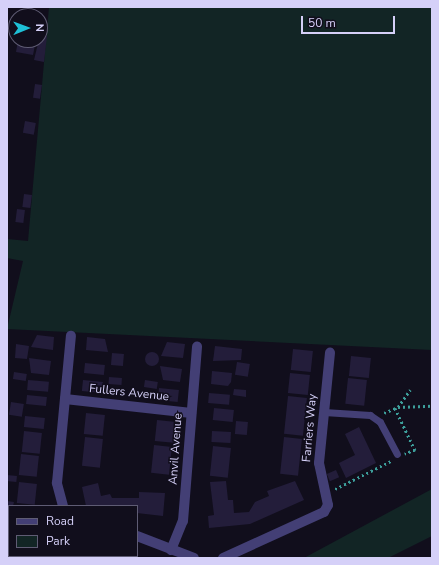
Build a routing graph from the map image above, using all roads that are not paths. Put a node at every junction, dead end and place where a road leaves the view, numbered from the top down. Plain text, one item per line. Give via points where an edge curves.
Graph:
1 (71, 336) dead end
2 (197, 347) dead end
3 (330, 353) dead end
4 (65, 400) junction
5 (324, 412) junction
6 (191, 413) junction
7 (397, 457) road end
8 (63, 505) edge
9 (138, 536) edge
10 (171, 550) junction
11 (194, 558) edge
12 (223, 558) edge

1 - 4 street
2 - 6 street, Anvil Avenue
3 - 5 street, Farriers Way
4 - 6 street, Fullers Avenue
4 - 8 street via 57,483
5 - 7 lane via 370,415 380,422
5 - 12 street, Farriers Way via 319,463 326,493 324,512
6 - 10 street, Anvil Avenue via 183,521
9 - 10 street
10 - 11 street

